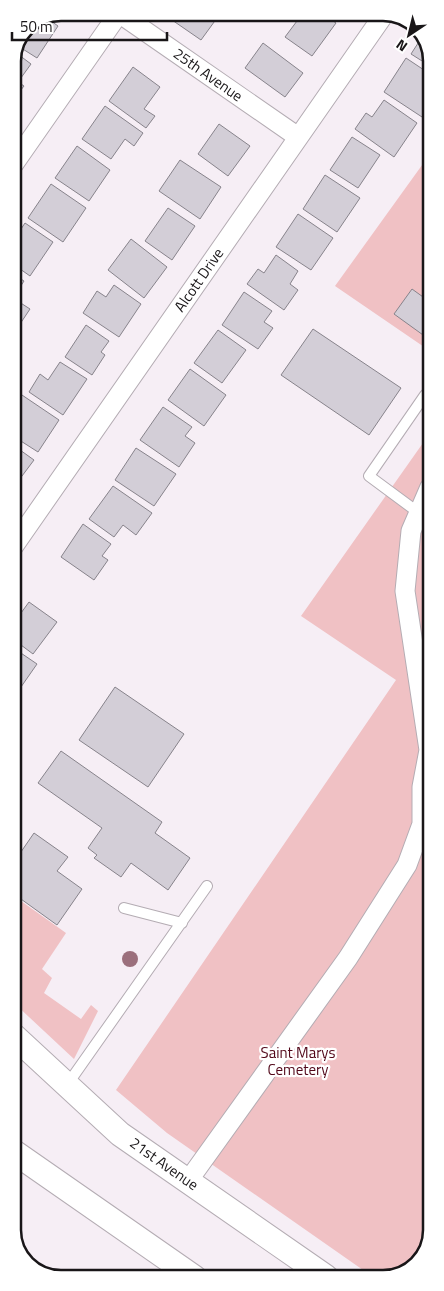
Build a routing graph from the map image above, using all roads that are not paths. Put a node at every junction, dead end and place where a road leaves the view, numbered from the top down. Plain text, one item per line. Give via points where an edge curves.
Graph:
1 (113, 21) edge
2 (131, 21) edge
3 (379, 21) edge
4 (298, 137) junction
5 (21, 154) edge
6 (423, 396) edge
7 (423, 504) edge
8 (419, 513) junction
9 (21, 535) edge
10 (423, 710) edge
11 (423, 782) edge
12 (207, 886) dead end
13 (124, 908) dead end
14 (182, 922) junction
15 (21, 1043) edge
16 (66, 1086) junction
17 (21, 1157) edge
18 (188, 1181) junction
19 (184, 1270) edge
20 (316, 1270) edge

1 - 5 street
2 - 4 street, 25th Avenue
3 - 4 street, Alcott Drive
4 - 9 street, Alcott Drive
6 - 8 lane via 369,476
7 - 8 street
8 - 10 street via 411,531 405,590
11 - 18 street via 422,824 407,865 348,958
12 - 14 lane
13 - 14 lane
14 - 16 lane
15 - 16 street, 21st Avenue
16 - 18 street, 21st Avenue via 120,1134
17 - 19 street
18 - 20 street, 21st Avenue

